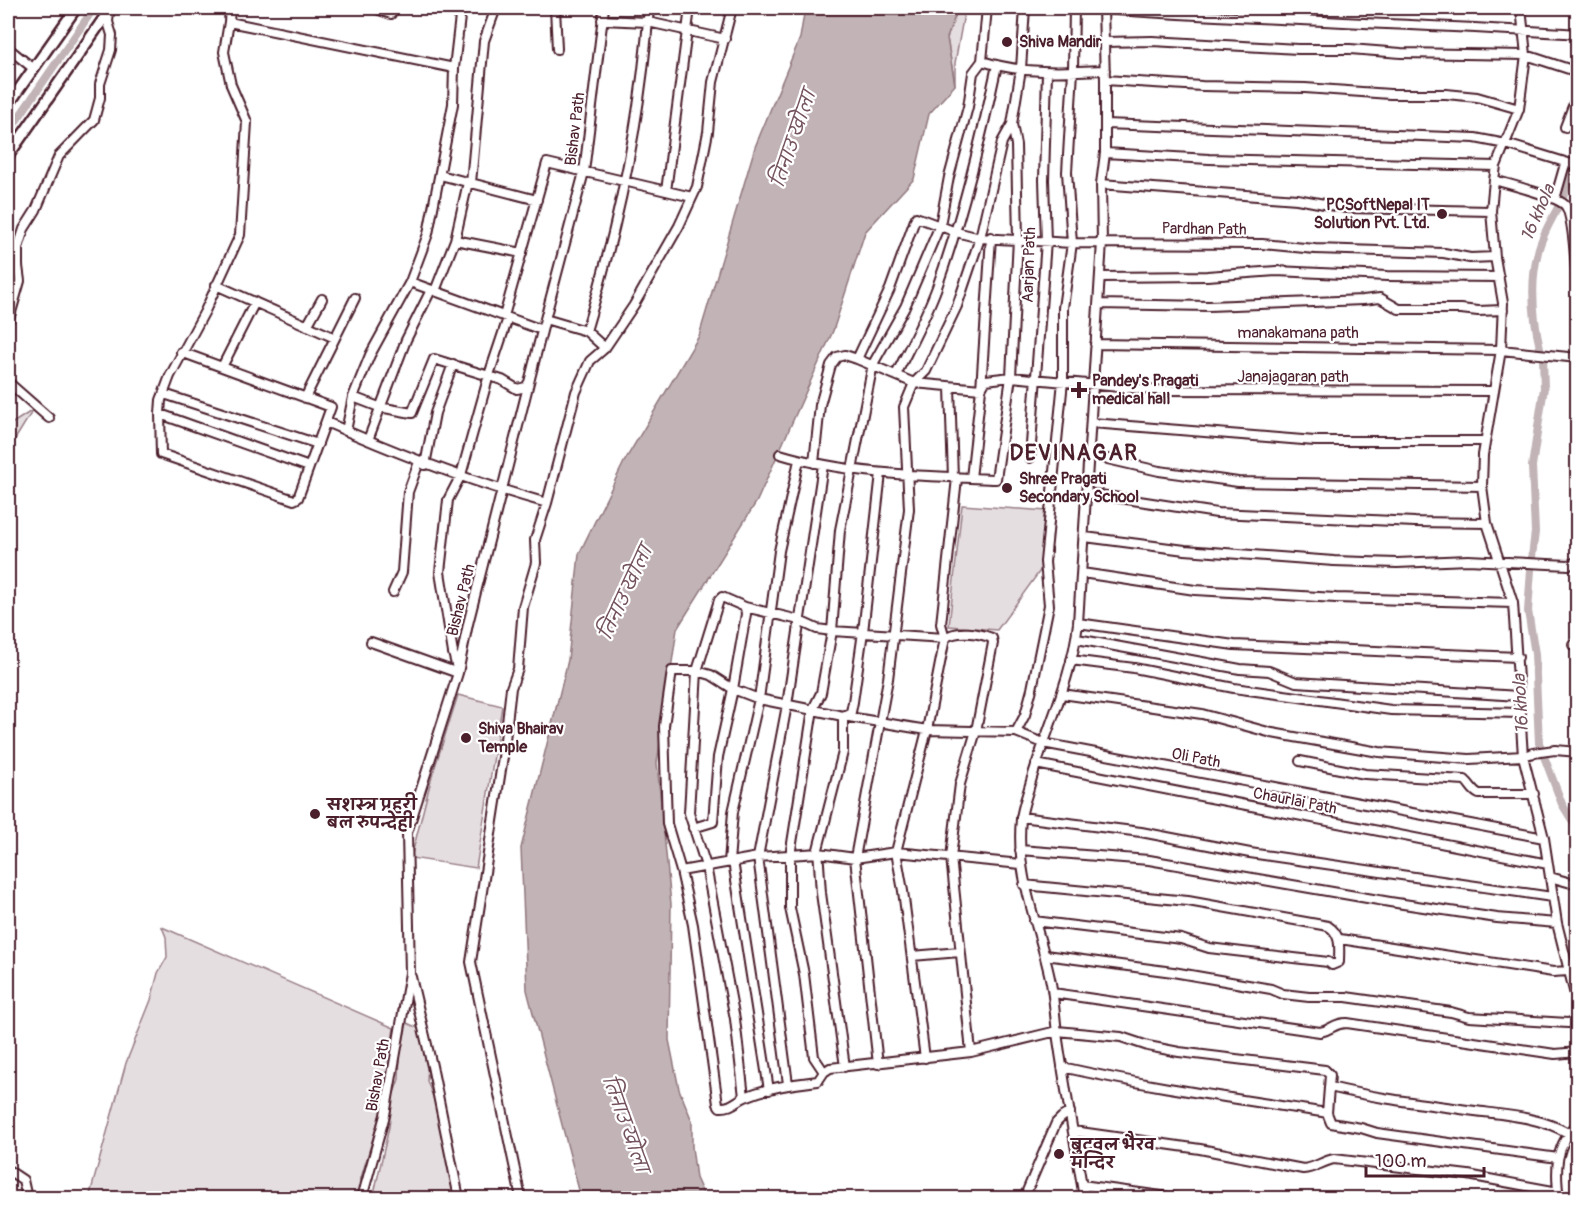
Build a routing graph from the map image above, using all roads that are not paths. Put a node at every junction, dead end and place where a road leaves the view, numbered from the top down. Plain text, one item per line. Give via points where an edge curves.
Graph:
1 (76, 8) edge
2 (230, 8) edge
3 (374, 8) edge
4 (461, 8) edge
5 (496, 8) edge
6 (555, 8) edge
7 (604, 8) edge
8 (649, 8) edge
9 (690, 8) edge
10 (732, 8) edge
11 (987, 8) edge
12 (1025, 8) edge
13 (1074, 8) edge
14 (1103, 8) edge
15 (1521, 8) edge
16 (110, 9) edge
17 (392, 14) dead end
18 (602, 20) junction
19 (229, 22) junction
20 (648, 22) junction
21 (687, 31) junction
22 (1524, 31) junction
23 (1578, 34) edge
24 (725, 39) junction
25 (1105, 42) junction
26 (8, 48) edge
27 (557, 48) dead end
28 (1526, 55) junction
29 (982, 61) junction
30 (997, 65) junction
31 (454, 68) junction
32 (34, 69) junction
33 (1021, 69) junction
34 (1105, 70) junction
35 (1073, 71) junction
36 (1047, 72) junction
37 (1578, 72) edge
38 (1105, 80) junction
39 (1578, 93) edge
40 (8, 105) edge
41 (1519, 109) junction
42 (1012, 124) junction
43 (1105, 124) junction
44 (1565, 127) dead end
45 (1506, 144) junction
46 (1105, 153) junction
47 (8, 156) edge
48 (1571, 165) edge
49 (1496, 166) junction
50 (584, 172) junction
51 (440, 175) junction
52 (1494, 180) junction
53 (626, 182) junction
54 (470, 183) junction
55 (1101, 184) junction
56 (666, 191) junction
57 (692, 197) junction
58 (1555, 199) junction
59 (537, 200) junction
60 (1491, 211) junction
61 (940, 225) junction
62 (956, 232) junction
63 (991, 237) junction
64 (980, 238) junction
65 (1018, 239) junction
66 (455, 240) junction
67 (1046, 241) junction
68 (1102, 242) junction
69 (1072, 243) junction
70 (522, 253) junction
71 (1495, 257) junction
72 (1100, 277) junction
73 (1499, 277) junction
74 (410, 282) junction
75 (216, 285) junction
76 (433, 290) junction
77 (356, 298) dead end
78 (1578, 298) edge
79 (322, 299) dead end
80 (255, 302) junction
81 (1098, 304) junction
82 (1503, 310) junction
83 (506, 317) junction
84 (545, 319) junction
85 (307, 326) junction
86 (542, 330) junction
87 (586, 331) junction
88 (335, 338) junction
89 (8, 344) edge
90 (1095, 344) junction
91 (605, 348) junction
92 (1501, 350) junction
93 (182, 352) junction
94 (1578, 358) edge
95 (857, 359) junction
96 (453, 364) junction
97 (873, 364) junction
98 (222, 367) junction
99 (489, 375) junction
100 (896, 375) junction
101 (1011, 377) junction
102 (530, 380) junction
103 (1035, 380) junction
104 (1063, 381) junction
105 (8, 382) edge
106 (914, 383) junction
107 (1094, 384) junction
108 (950, 387) junction
109 (981, 389) junction
110 (1493, 391) junction
111 (164, 394) junction
112 (353, 397) junction
113 (305, 398) junction
114 (379, 407) junction
115 (159, 414) junction
116 (49, 418) dead end
117 (326, 422) junction
118 (1092, 423) junction
119 (346, 431) junction
120 (368, 440) junction
121 (1485, 441) junction
122 (318, 444) junction
123 (780, 454) dead end
124 (1090, 455) junction
125 (1030, 458) dead end
126 (799, 460) junction
127 (422, 463) junction
128 (814, 463) junction
129 (823, 465) junction
130 (309, 467) junction
131 (854, 469) junction
132 (881, 472) junction
133 (461, 475) junction
134 (909, 477) junction
135 (955, 478) junction
136 (971, 478) junction
137 (1482, 486) junction
138 (502, 491) junction
139 (1087, 493) junction
140 (547, 503) junction
141 (1487, 523) junction
142 (1085, 537) junction
143 (1578, 561) edge
144 (1500, 563) junction
145 (1082, 573) junction
146 (393, 592) dead end
147 (1513, 603) junction
148 (745, 607) junction
149 (771, 613) junction
150 (799, 622) junction
151 (1078, 623) junction
152 (832, 631) junction
153 (863, 632) junction
154 (894, 633) junction
155 (945, 638) junction
156 (1077, 639) junction
157 (371, 642) dead end
158 (1518, 657) junction
159 (1071, 660) junction
160 (697, 671) junction
161 (458, 673) junction
162 (733, 689) junction
163 (1062, 694) junction
164 (1519, 696) junction
165 (759, 699) junction
166 (787, 705) junction
167 (813, 709) junction
168 (1521, 713) junction
169 (843, 716) junction
170 (878, 722) junction
171 (927, 730) junction
172 (976, 731) junction
173 (1016, 732) junction
174 (1043, 743) junction
175 (1578, 752) edge
176 (1523, 756) junction
177 (1300, 761) dead end
178 (1035, 764) junction
179 (1534, 794) junction
180 (1021, 817) junction
181 (693, 828) junction
182 (1544, 838) junction
183 (1020, 849) junction
184 (896, 852) junction
185 (819, 853) junction
186 (790, 856) junction
187 (758, 857) junction
188 (951, 857) junction
189 (855, 858) junction
190 (731, 862) junction
191 (1021, 864) junction
192 (1548, 864) junction
193 (706, 866) junction
194 (681, 871) junction
195 (1550, 877) junction
196 (1024, 885) junction
197 (1578, 885) edge
198 (1552, 897) junction
199 (1034, 921) junction
200 (1557, 923) junction
201 (1340, 939) junction
202 (960, 952) junction
203 (1045, 955) junction
204 (912, 956) junction
205 (1568, 971) junction
206 (410, 973) junction
207 (1053, 993) junction
208 (1578, 1007) edge
209 (1578, 1020) edge
210 (1057, 1031) junction
211 (971, 1052) junction
212 (1578, 1052) edge
213 (925, 1058) junction
214 (878, 1064) junction
215 (845, 1066) junction
216 (1062, 1066) junction
217 (824, 1072) junction
218 (788, 1084) junction
219 (1330, 1087) junction
220 (769, 1090) junction
221 (744, 1097) junction
222 (1070, 1112) junction
223 (1327, 1113) junction
224 (1578, 1124) edge
225 (1073, 1131) junction
226 (1568, 1133) junction
227 (1558, 1158) junction
228 (8, 1170) edge
229 (1082, 1185) junction
230 (1558, 1195) edge
231 (27, 1198) edge
232 (362, 1198) edge
233 (459, 1198) edge
234 (522, 1198) edge
235 (1024, 1198) edge
236 (1084, 1198) edge
237 (1176, 1198) edge

1 - 32 main road
2 - 19 street
3 - 17 street
4 - 31 street
5 - 54 street via 484,41
6 - 27 street
7 - 18 street, Bishav Path
8 - 20 street
9 - 21 street
10 - 24 street
11 - 29 street
12 - 33 street
13 - 35 street
14 - 22 street via 1224,18
14 - 25 street
15 - 22 street
16 - 47 main road
16 - 89 street via 111,50 94,120 59,156 18,248 20,281 8,323
18 - 20 street
18 - 50 street, Bishav Path
19 - 31 street
19 - 75 street via 224,52 231,85 247,122 240,235
20 - 21 street
20 - 53 street
21 - 24 street
21 - 56 street
22 - 23 street
22 - 28 street
24 - 57 street via 713,82 701,173
25 - 28 street
25 - 34 street
26 - 32 street
28 - 37 street
28 - 41 street
29 - 30 street
29 - 61 street via 973,73
30 - 33 street
30 - 62 street
31 - 51 street via 453,105
32 - 40 main road
33 - 36 street
33 - 42 street
34 - 35 street
34 - 38 street
35 - 36 street
35 - 69 street via 1067,172
36 - 67 street, Aarjan Path
38 - 41 street via 1446,94 1477,97
38 - 43 street
39 - 44 street
41 - 45 street
42 - 64 street via 1002,142
42 - 65 street
43 - 45 street via 1475,138
43 - 46 street
45 - 48 street
45 - 49 street
46 - 49 street
46 - 55 street
48 - 58 street
49 - 52 street
50 - 53 street
50 - 59 street via 547,163
50 - 84 street, Bishav Path
51 - 54 street
51 - 74 street via 428,234
52 - 58 street
52 - 60 street
53 - 56 street
53 - 87 street
54 - 59 street
54 - 66 street
55 - 60 street via 1297,199 1346,207
55 - 68 street
56 - 57 street
57 - 91 street via 640,295
58 - 78 street via 1565,206 1570,221
59 - 70 street
60 - 71 street
61 - 62 street, Pardhan Path
61 - 95 street, Pardhan Path via 916,217 890,289
61 - 97 street via 905,307
62 - 64 street, Pardhan Path
62 - 100 street via 936,290
63 - 64 street, Pardhan Path
63 - 65 street, Pardhan Path
63 - 109 street
64 - 106 street via 957,306 926,370
65 - 67 street, Pardhan Path
65 - 101 street
66 - 70 street
66 - 76 street
67 - 69 street, Pardhan Path
67 - 103 street, Aarjan Path
68 - 69 street, Pardhan Path
68 - 71 street, Pardhan Path via 1262,244
68 - 72 street
69 - 104 street via 1063,308
70 - 83 street
71 - 73 street
72 - 73 street via 1276,271
72 - 81 street
73 - 82 street
74 - 76 street
74 - 112 street via 370,355
75 - 80 street
75 - 93 street
76 - 83 street
76 - 114 street via 405,340
77 - 88 street
79 - 85 street
80 - 85 street
80 - 98 street
81 - 82 street via 1209,306 1380,298 1399,309
81 - 90 street
82 - 92 street
83 - 86 street
83 - 99 street
84 - 86 street, Bishav Path
84 - 87 street
85 - 88 street
86 - 102 street, Bishav Path
87 - 91 street
88 - 113 street
90 - 92 street, manakamana path
90 - 107 street
91 - 140 street via 590,361 576,392
92 - 94 street, manakamana path
92 - 110 street
93 - 98 street
93 - 111 street
95 - 97 street
95 - 128 street via 845,355 837,357 831,365 820,405
96 - 99 street
96 - 114 street via 434,359 412,413
96 - 127 street
97 - 100 street
97 - 131 street
98 - 113 street
99 - 102 street via 517,388 526,387
99 - 133 street
100 - 106 street
101 - 103 street, Janajagaran path
101 - 109 street via 986,380
101 - 136 street via 996,479
102 - 138 street, Bishav Path
103 - 104 street, Janajagaran path
103 - 125 street, Aarjan Path
104 - 107 street, Janajagaran path
104 - 173 street via 1045,562 1049,605 1032,689
105 - 116 street
106 - 108 street
106 - 134 street via 904,407
107 - 110 street, Janajagaran path via 1152,390
107 - 118 street
108 - 109 street
108 - 135 street
109 - 136 street
110 - 121 street
111 - 115 street
111 - 122 street
112 - 114 street
112 - 119 street
113 - 117 street via 331,407
114 - 120 street
115 - 130 street
115 - 130 street via 160,454 294,500
117 - 119 street
117 - 122 street
118 - 121 street via 1315,441
118 - 124 street
119 - 120 street
120 - 127 street
121 - 137 street
122 - 130 street
123 - 126 street
124 - 137 street via 1159,471 1238,482
124 - 139 street
126 - 128 street
126 - 149 street via 779,551
127 - 133 street
127 - 146 street via 408,492 402,572
128 - 129 street
129 - 131 street
129 - 150 street
131 - 132 street
131 - 152 street via 840,530
132 - 134 street
132 - 153 street
133 - 138 street
133 - 161 street via 447,500 440,572
134 - 135 street
134 - 154 street via 909,509
135 - 136 street
135 - 155 street via 941,624
137 - 141 street
138 - 140 street
138 - 161 street, Bishav Path
139 - 141 street via 1217,513
139 - 142 street
140 - 234 street via 535,540 536,563 523,607 518,669 471,962
141 - 144 street
142 - 144 street via 1185,550 1334,561
142 - 145 street
143 - 144 street via 1569,565
144 - 147 street
145 - 147 street via 1195,590
145 - 151 street
147 - 158 street
148 - 149 street
148 - 160 street via 726,597 719,600
148 - 162 street
149 - 150 street
149 - 165 street
150 - 152 street
150 - 166 street
151 - 156 street
151 - 158 street via 1234,645
152 - 153 street
152 - 167 street via 821,693
153 - 154 street
153 - 169 street via 851,712
154 - 155 street
154 - 170 street
155 - 171 street
155 - 172 street via 965,633 992,638
156 - 159 street
156 - 164 street via 1269,671 1296,682
157 - 161 street
158 - 164 street
159 - 163 street
159 - 168 street via 1391,710
160 - 162 street, Oli Path
160 - 181 street via 689,813
160 - 194 street via 672,671 663,726 667,824
161 - 206 street, Bishav Path via 407,833
162 - 165 street, Oli Path
162 - 181 street via 718,758 713,822
163 - 174 street
163 - 176 street via 1202,714 1272,733 1379,752 1469,759
164 - 168 street
165 - 166 street, Oli Path
165 - 190 street via 733,812
166 - 167 street, Oli Path
166 - 187 street
167 - 169 street, Oli Path
167 - 186 street
168 - 176 street
169 - 170 street, Oli Path
169 - 185 street via 843,752
170 - 171 street, Oli Path
170 - 189 street
171 - 172 street, Oli Path
171 - 184 street
172 - 173 street, Oli Path
172 - 188 street via 960,784
173 - 174 street, Oli Path
174 - 178 street
174 - 182 street, Oli Path
175 - 176 street via 1555,750
176 - 179 street
177 - 179 street via 1365,774 1465,780 1479,794
178 - 180 street
178 - 192 street, Chaurlai Path
179 - 182 street
180 - 183 street
180 - 198 street via 1141,832 1250,853
181 - 193 street
182 - 192 street
183 - 191 street
183 - 200 street via 1149,860 1390,902
184 - 188 street
184 - 189 street
184 - 204 street
185 - 186 street
185 - 189 street
185 - 215 street
186 - 187 street
186 - 217 street via 790,908 804,974 814,1057
187 - 190 street
187 - 218 street
188 - 191 street
188 - 202 street
189 - 214 street
190 - 193 street
190 - 220 street
191 - 196 street
192 - 195 street
193 - 194 street
193 - 221 street via 735,1019
194 - 221 street via 693,925 718,1104 727,1108
195 - 197 street
195 - 198 street
196 - 199 street
196 - 201 street via 1188,901 1328,926
198 - 200 street
199 - 201 street via 1181,939 1209,948 1332,965 1339,963
199 - 203 street
200 - 205 street
201 - 205 street via 1553,972
202 - 204 street
202 - 211 street
203 - 207 street
203 - 209 street via 1173,972 1309,998 1346,997 1469,1017 1568,1023
204 - 213 street
205 - 208 street
206 - 232 street, Bishav Path via 385,1115
206 - 233 street
207 - 210 street
207 - 212 street via 1320,1032 1347,1023 1555,1054
210 - 211 street
210 - 216 street
210 - 219 street via 1121,1036 1179,1052 1325,1070 1330,1075
211 - 213 street
213 - 214 street
214 - 215 street
215 - 217 street
216 - 222 street
216 - 223 street via 1197,1093
217 - 218 street via 818,1081
218 - 220 street
219 - 223 street
219 - 226 street via 1372,1097 1513,1116 1552,1124
220 - 221 street
222 - 225 street
222 - 235 street via 1056,1123
223 - 227 street via 1331,1124 1377,1133
224 - 226 street
225 - 229 street
225 - 230 street via 1303,1169 1334,1159 1468,1175
226 - 227 street
227 - 230 street
228 - 231 street via 23,1180
229 - 236 street
229 - 237 street

